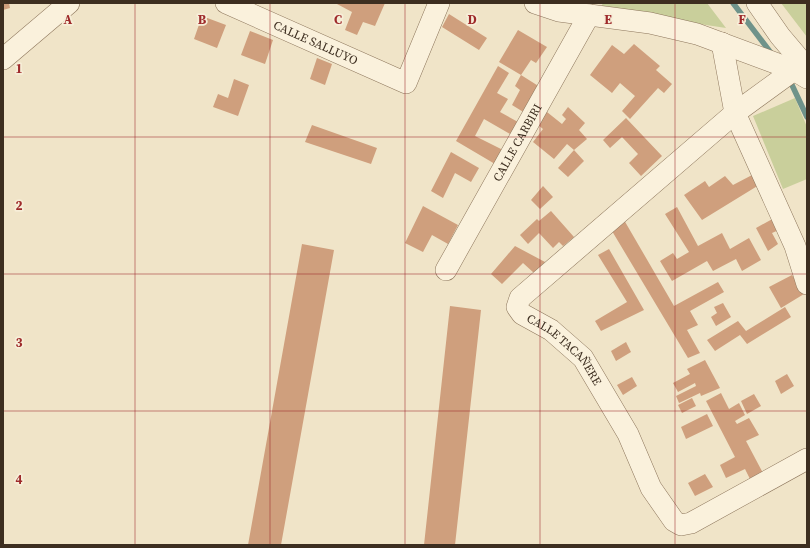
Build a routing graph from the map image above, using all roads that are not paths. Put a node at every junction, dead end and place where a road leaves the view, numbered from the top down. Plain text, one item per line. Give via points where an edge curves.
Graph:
1 (69, 3) edge
2 (226, 3) edge
3 (439, 3) edge
4 (535, 3) edge
5 (757, 3) edge
6 (560, 7) edge
7 (589, 15) junction
8 (722, 43) junction
9 (3, 59) edge
10 (803, 72) edge
11 (735, 113) junction
12 (446, 270) dead end
13 (807, 284) edge
14 (807, 459) edge

1 - 9 street
2 - 3 street, CALLE SALLUYO via 406,82
4 - 6 street
5 - 10 street
6 - 7 street
7 - 8 street via 650,23
7 - 12 street, CALLE CARBIRI
8 - 10 street
8 - 11 street
10 - 11 street, CALLE TACAÑERE
11 - 13 street via 795,246
11 - 14 street, CALLE TACAÑERE via 520,298 517,307 522,314 551,330 583,358 628,434 651,488 674,522 681,525 690,523

